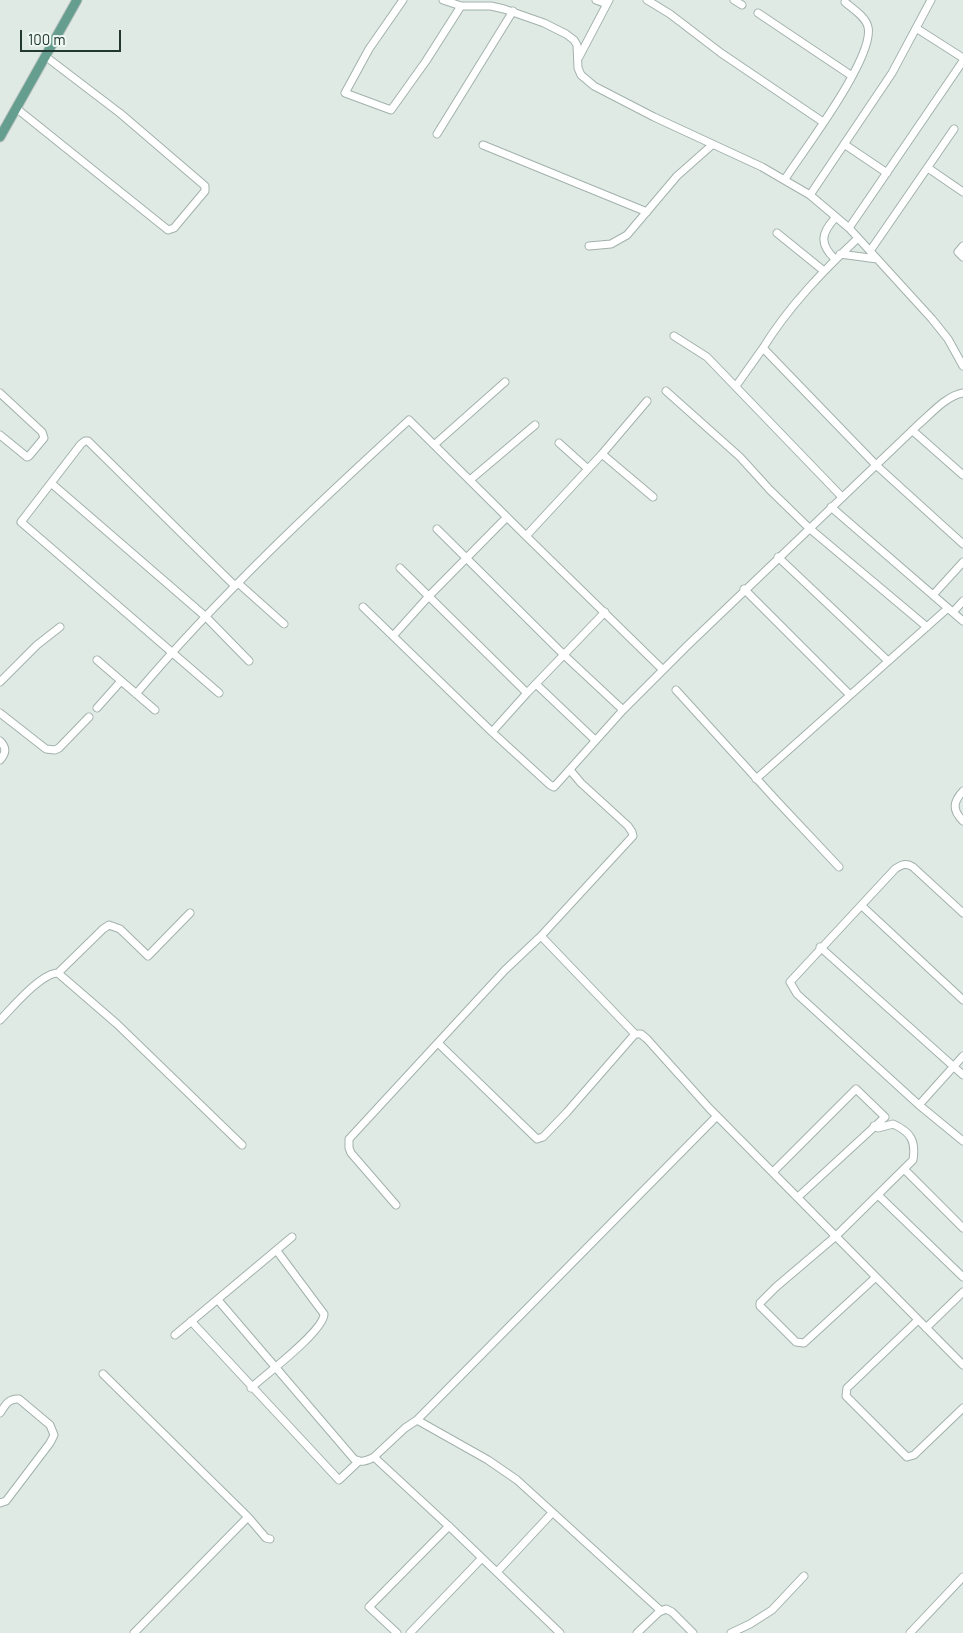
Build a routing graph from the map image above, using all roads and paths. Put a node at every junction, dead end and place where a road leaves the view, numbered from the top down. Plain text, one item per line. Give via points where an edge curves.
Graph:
1 (77, 0) edge
2 (403, 0) edge
3 (444, 0) edge
4 (596, 0) edge
5 (647, 0) edge
6 (734, 0) edge
7 (932, 0) edge
8 (608, 2) edge
9 (845, 2) dead end
10 (492, 3) edge
11 (742, 5) dead end
12 (461, 6) junction
13 (513, 12) junction
14 (758, 14) dead end
15 (916, 28) junction
16 (45, 56) junction
17 (578, 58) junction
18 (963, 60) edge
19 (852, 76) junction
20 (16, 108) junction
21 (823, 122) junction
22 (954, 129) dead end
23 (437, 134) dead end
24 (0, 137) edge
25 (844, 144) junction
26 (483, 145) dead end
27 (712, 145) junction
28 (928, 168) junction
29 (887, 173) junction
30 (785, 179) junction
31 (963, 192) edge
32 (810, 195) junction
33 (647, 212) junction
34 (836, 217) junction
35 (849, 228) junction
36 (776, 233) dead end
37 (858, 238) junction
38 (589, 246) dead end
39 (963, 246) edge
40 (870, 251) junction
41 (838, 257) junction
42 (963, 257) edge
43 (877, 259) junction
44 (824, 271) junction
45 (674, 336) dead end
46 (763, 348) junction
47 (963, 366) edge
48 (505, 382) dead end
49 (736, 386) junction
50 (666, 391) dead end
51 (963, 392) edge
52 (0, 393) edge
53 (647, 401) dead end
54 (535, 425) dead end
55 (913, 430) junction
56 (0, 435) edge
57 (559, 443) dead end
58 (434, 445) junction
59 (602, 454) junction
60 (876, 465) junction
61 (588, 469) junction
62 (963, 476) edge
63 (470, 480) junction
64 (51, 483) junction
65 (653, 497) dead end
66 (842, 497) junction
67 (831, 507) junction
68 (507, 517) junction
69 (809, 528) junction
70 (437, 529) dead end
71 (526, 536) junction
72 (963, 544) edge
73 (778, 557) junction
74 (467, 558) junction
75 (963, 562) edge
76 (400, 568) dead end
77 (236, 585) junction
78 (744, 589) junction
79 (933, 595) junction
80 (429, 596) junction
81 (963, 601) edge
82 (363, 607) dead end
83 (950, 610) junction
84 (605, 612) junction
85 (206, 617) junction
86 (963, 621) edge
87 (284, 624) dead end
88 (60, 627) dead end
89 (927, 627) junction
90 (392, 636) junction
91 (171, 652) junction
92 (564, 655) junction
93 (97, 660) dead end
94 (249, 662) dead end
95 (888, 662) junction
96 (663, 670) junction
97 (121, 681) junction
98 (0, 682) edge
99 (536, 684) junction
100 (676, 690) dead end
101 (219, 693) dead end
102 (527, 693) junction
103 (136, 694) junction
104 (850, 695) junction
105 (97, 708) dead end
106 (155, 710) dead end
107 (623, 710) junction
108 (0, 713) edge
109 (89, 716) dead end
110 (492, 732) junction
111 (595, 740) junction
112 (0, 741) edge
113 (0, 760) edge
114 (570, 770) junction
115 (756, 779) junction
116 (963, 791) edge
117 (963, 820) edge
118 (840, 867) dead end
119 (862, 906) junction
120 (963, 913) edge
121 (190, 914) dead end
122 (541, 936) junction
123 (820, 947) junction
124 (58, 974) junction
125 (963, 1000) edge
126 (0, 1020) edge
127 (635, 1034) junction
128 (438, 1043) junction
129 (963, 1056) edge
130 (953, 1066) junction
131 (963, 1075) edge
132 (919, 1105) junction
133 (717, 1116) junction
134 (874, 1126) junction
135 (963, 1141) edge
136 (242, 1145) dead end
137 (905, 1170) junction
138 (773, 1172) junction
139 (878, 1195) junction
140 (798, 1196) junction
141 (396, 1205) dead end
142 (963, 1228) edge
143 (836, 1236) junction
144 (292, 1237) dead end
145 (277, 1250) junction
146 (876, 1277) junction
147 (963, 1277) edge
148 (963, 1292) edge
149 (218, 1300) junction
150 (918, 1320) junction
151 (191, 1321) junction
152 (926, 1328) junction
153 (175, 1335) dead end
154 (963, 1365) edge
155 (275, 1366) junction
156 (103, 1374) dead end
157 (251, 1388) junction
158 (963, 1408) edge
159 (0, 1413) edge
160 (417, 1420) junction
161 (374, 1457) junction
162 (360, 1461) junction
163 (0, 1503) edge
164 (552, 1513) junction
165 (248, 1517) junction
166 (449, 1526) junction
167 (270, 1539) dead end
168 (482, 1558) junction
169 (497, 1572) junction
170 (804, 1576) dead end
171 (963, 1577) edge
172 (659, 1613) junction
173 (134, 1633) edge
174 (397, 1633) edge
175 (410, 1633) edge
176 (560, 1633) edge
177 (637, 1633) edge
178 (692, 1633) edge
179 (731, 1633) edge
180 (910, 1633) edge

1 - 16 main road
2 - 12 street via 369,49 345,93 391,110
3 - 12 street
4 - 8 street
5 - 21 street
6 - 11 street
7 - 15 street
8 - 17 street
9 - 19 street via 866,20 869,28 868,40
10 - 12 street
10 - 13 street
13 - 17 street via 572,37 578,46
13 - 23 street
14 - 19 street
15 - 18 street
15 - 25 street via 892,74
16 - 20 main road
16 - 20 street via 121,114 205,186 205,191 174,228 168,230
17 - 27 street via 580,74 594,86
18 - 29 street
19 - 21 street
20 - 24 main road
21 - 30 street
22 - 28 street
25 - 29 street
25 - 32 street
26 - 33 street
27 - 30 street
27 - 33 street via 677,176
28 - 31 street
28 - 40 street
29 - 35 street
30 - 32 street
32 - 34 street
33 - 38 street via 623,238 611,244
34 - 35 street
34 - 41 street via 824,240 826,250
35 - 37 street
36 - 44 street
37 - 40 street
37 - 41 street
39 - 42 street via 958,252
40 - 43 street
41 - 43 street
41 - 44 street
43 - 47 street via 938,326
44 - 46 street via 792,307
45 - 49 street via 707,357
46 - 49 street
46 - 60 street
48 - 58 street
49 - 66 street
50 - 69 street via 740,457
51 - 55 street via 948,399
52 - 56 street via 42,432 44,438 27,457
53 - 59 street
54 - 63 street
55 - 60 street
55 - 62 street
57 - 61 street
58 - 63 street
58 - 77 street via 409,420
59 - 61 street
59 - 65 street
60 - 66 street
60 - 72 street
61 - 71 street
63 - 68 street
64 - 77 street via 82,444 88,441
64 - 85 street
64 - 91 street via 22,519 22,524
66 - 67 street
67 - 69 street
67 - 79 street
68 - 71 street
68 - 74 street
69 - 73 street
69 - 89 street
70 - 74 street
71 - 84 street
73 - 78 street
73 - 95 street
74 - 80 street
74 - 92 street
75 - 79 street
76 - 80 street
77 - 85 street
77 - 87 street
78 - 96 street
78 - 104 street
79 - 83 street
80 - 90 street
80 - 102 street
81 - 83 street
82 - 90 street
83 - 86 street
83 - 89 street
84 - 92 street
84 - 96 street
85 - 91 street
85 - 94 street
88 - 98 street
89 - 95 street
90 - 110 street
91 - 101 street
91 - 103 street
92 - 99 street
92 - 107 street
93 - 97 street
95 - 104 street
96 - 107 street
97 - 103 street
97 - 105 street
99 - 102 street
99 - 111 street
100 - 115 street
102 - 110 street
103 - 106 street
104 - 115 street
107 - 111 street
108 - 109 street via 50,751 59,748
110 - 114 street via 550,786 554,787
111 - 114 street
112 - 113 street via 5,749
114 - 122 street via 628,826 632,836
115 - 118 street
116 - 117 street via 954,808
119 - 120 street via 895,869 905,864 913,867
119 - 123 street
119 - 125 street
121 - 124 street via 148,956 120,929 109,924
122 - 127 street
122 - 128 street
123 - 130 street
123 - 132 street via 791,979 790,985
124 - 126 street via 44,979
124 - 136 street via 117,1024
127 - 128 street via 567,1112 543,1137 537,1139
127 - 133 street via 641,1034
128 - 141 street via 349,1139 351,1153
129 - 130 street
130 - 131 street
130 - 132 street
132 - 135 street
133 - 138 street
133 - 160 street
134 - 137 street via 893,1124 907,1132 914,1145 914,1153
134 - 138 street via 885,1117 856,1089
134 - 140 street
137 - 139 street
137 - 142 street
138 - 140 street
139 - 143 street
139 - 147 street
140 - 143 street
143 - 146 street
143 - 146 street via 776,1287 760,1306 796,1342 804,1343
144 - 145 street
145 - 149 street
145 - 155 street via 324,1317 299,1346
146 - 150 street
148 - 152 street
149 - 151 street
149 - 155 street
150 - 152 street
150 - 158 street via 847,1388 846,1396 907,1457 914,1455
151 - 153 street
151 - 157 street
152 - 154 street
155 - 157 street
155 - 162 street via 354,1459
156 - 165 street
157 - 162 street via 338,1480
159 - 163 street via 8,1401 19,1399 50,1425 54,1434 6,1501
160 - 161 street
160 - 164 street via 488,1460 517,1480
161 - 162 street
161 - 166 street
164 - 169 street
164 - 172 street
165 - 167 street
165 - 173 street
166 - 168 street
166 - 174 street via 369,1606
168 - 169 street
168 - 175 street
169 - 176 street
170 - 179 street via 772,1610
171 - 180 street
172 - 177 street
172 - 178 street via 666,1609 672,1612

